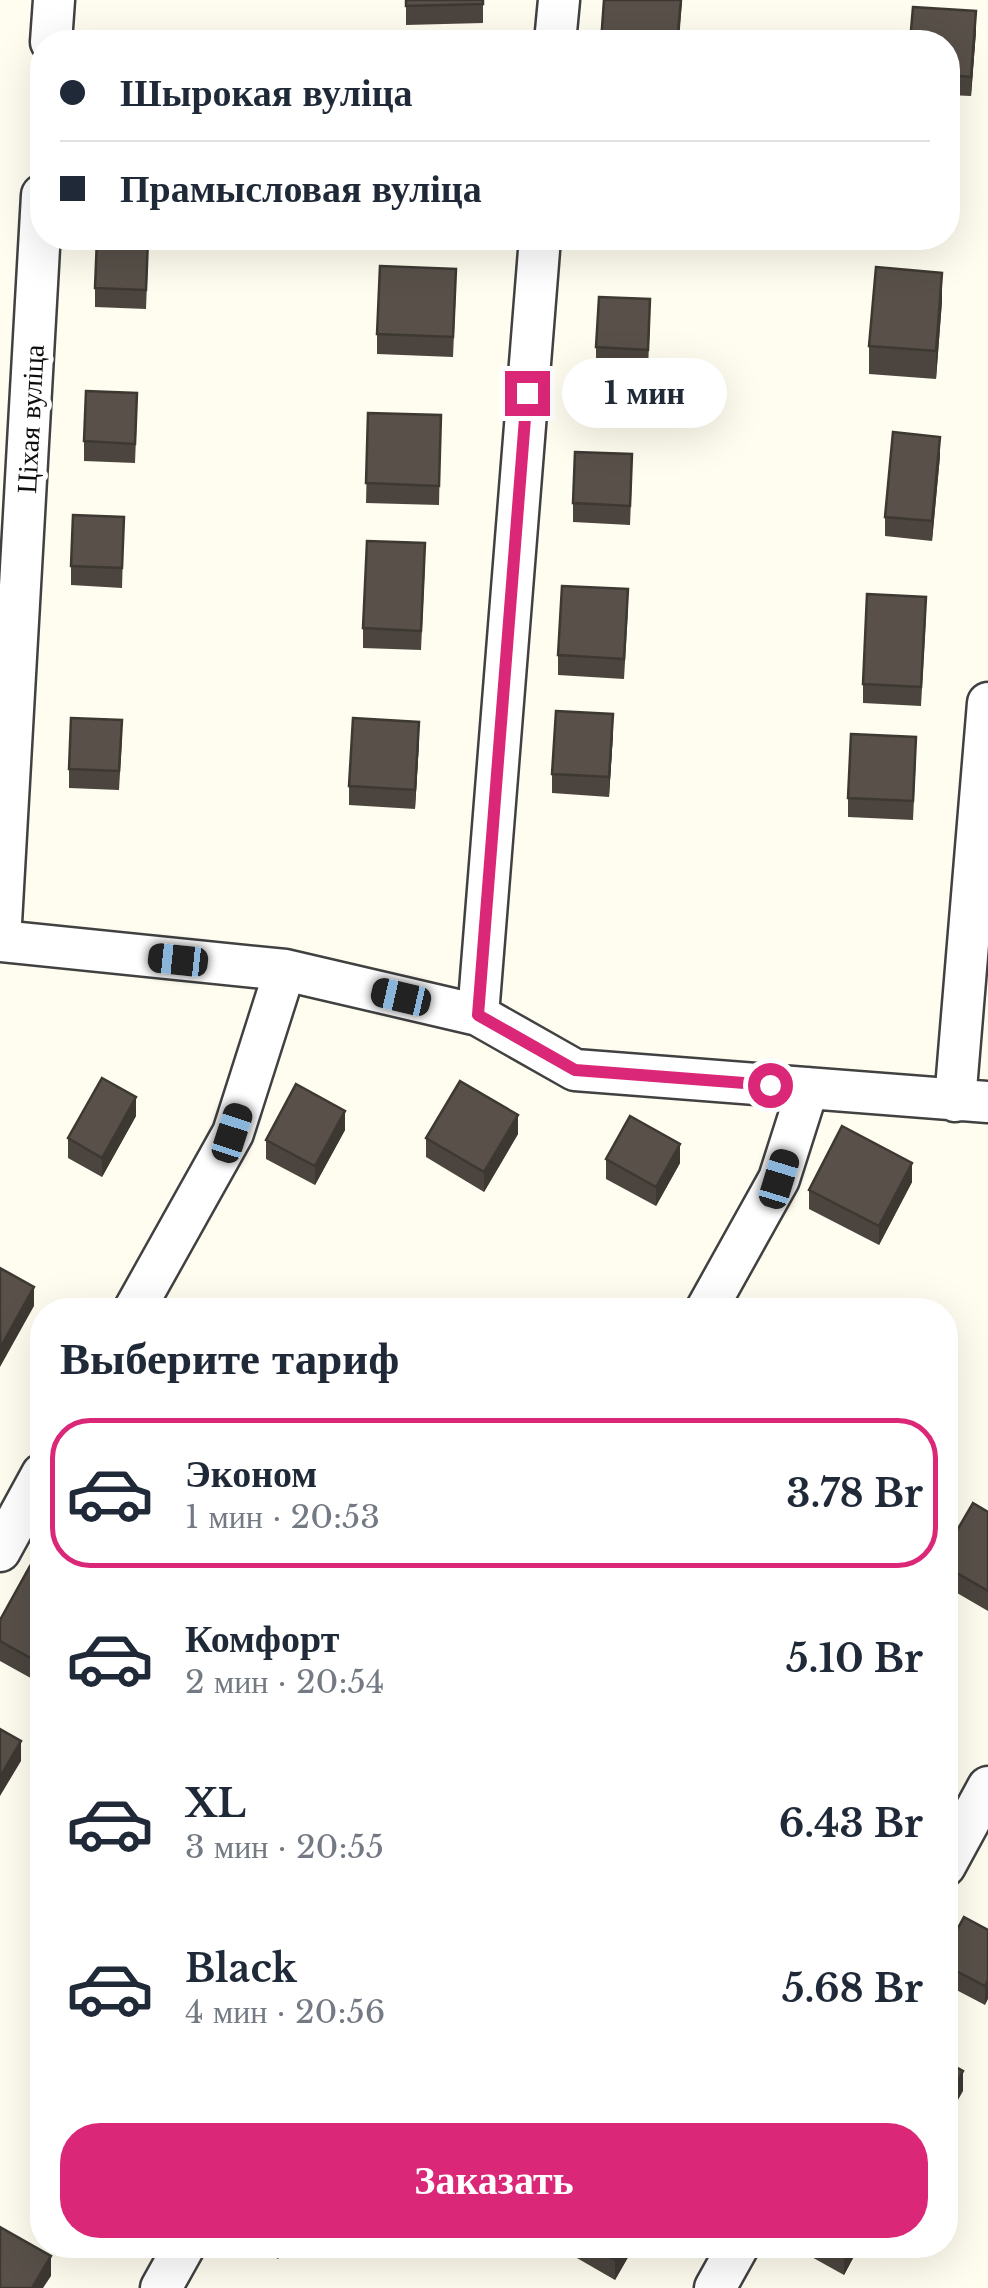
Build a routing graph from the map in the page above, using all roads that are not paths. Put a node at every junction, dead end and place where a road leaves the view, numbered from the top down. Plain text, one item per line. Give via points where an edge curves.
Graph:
1 (54, 0) edge
2 (558, 0) edge
3 (52, 30) edge
4 (556, 30) edge
5 (39, 250) edge
6 (539, 250) edge
7 (988, 703) edge
8 (0, 942) edge
9 (286, 970) junction
10 (478, 1015) junction
11 (808, 1088) junction
12 (972, 1102) edge
13 (141, 1298) edge
14 (713, 1298) edge
15 (30, 1496) edge
16 (0, 1551) edge
17 (988, 1787) edge
18 (958, 1842) edge
19 (178, 2258) edge
20 (732, 2258) edge
21 (161, 2288) edge
22 (716, 2288) edge

1 - 3 street
2 - 4 street
5 - 8 street, Ціхая вуліца
6 - 10 street
7 - 12 street
8 - 9 street
9 - 10 street
9 - 13 street via 232,1133
10 - 11 street via 575,1070
11 - 12 street
11 - 14 street via 779,1179
15 - 16 street
17 - 18 street
19 - 21 street
20 - 22 street

